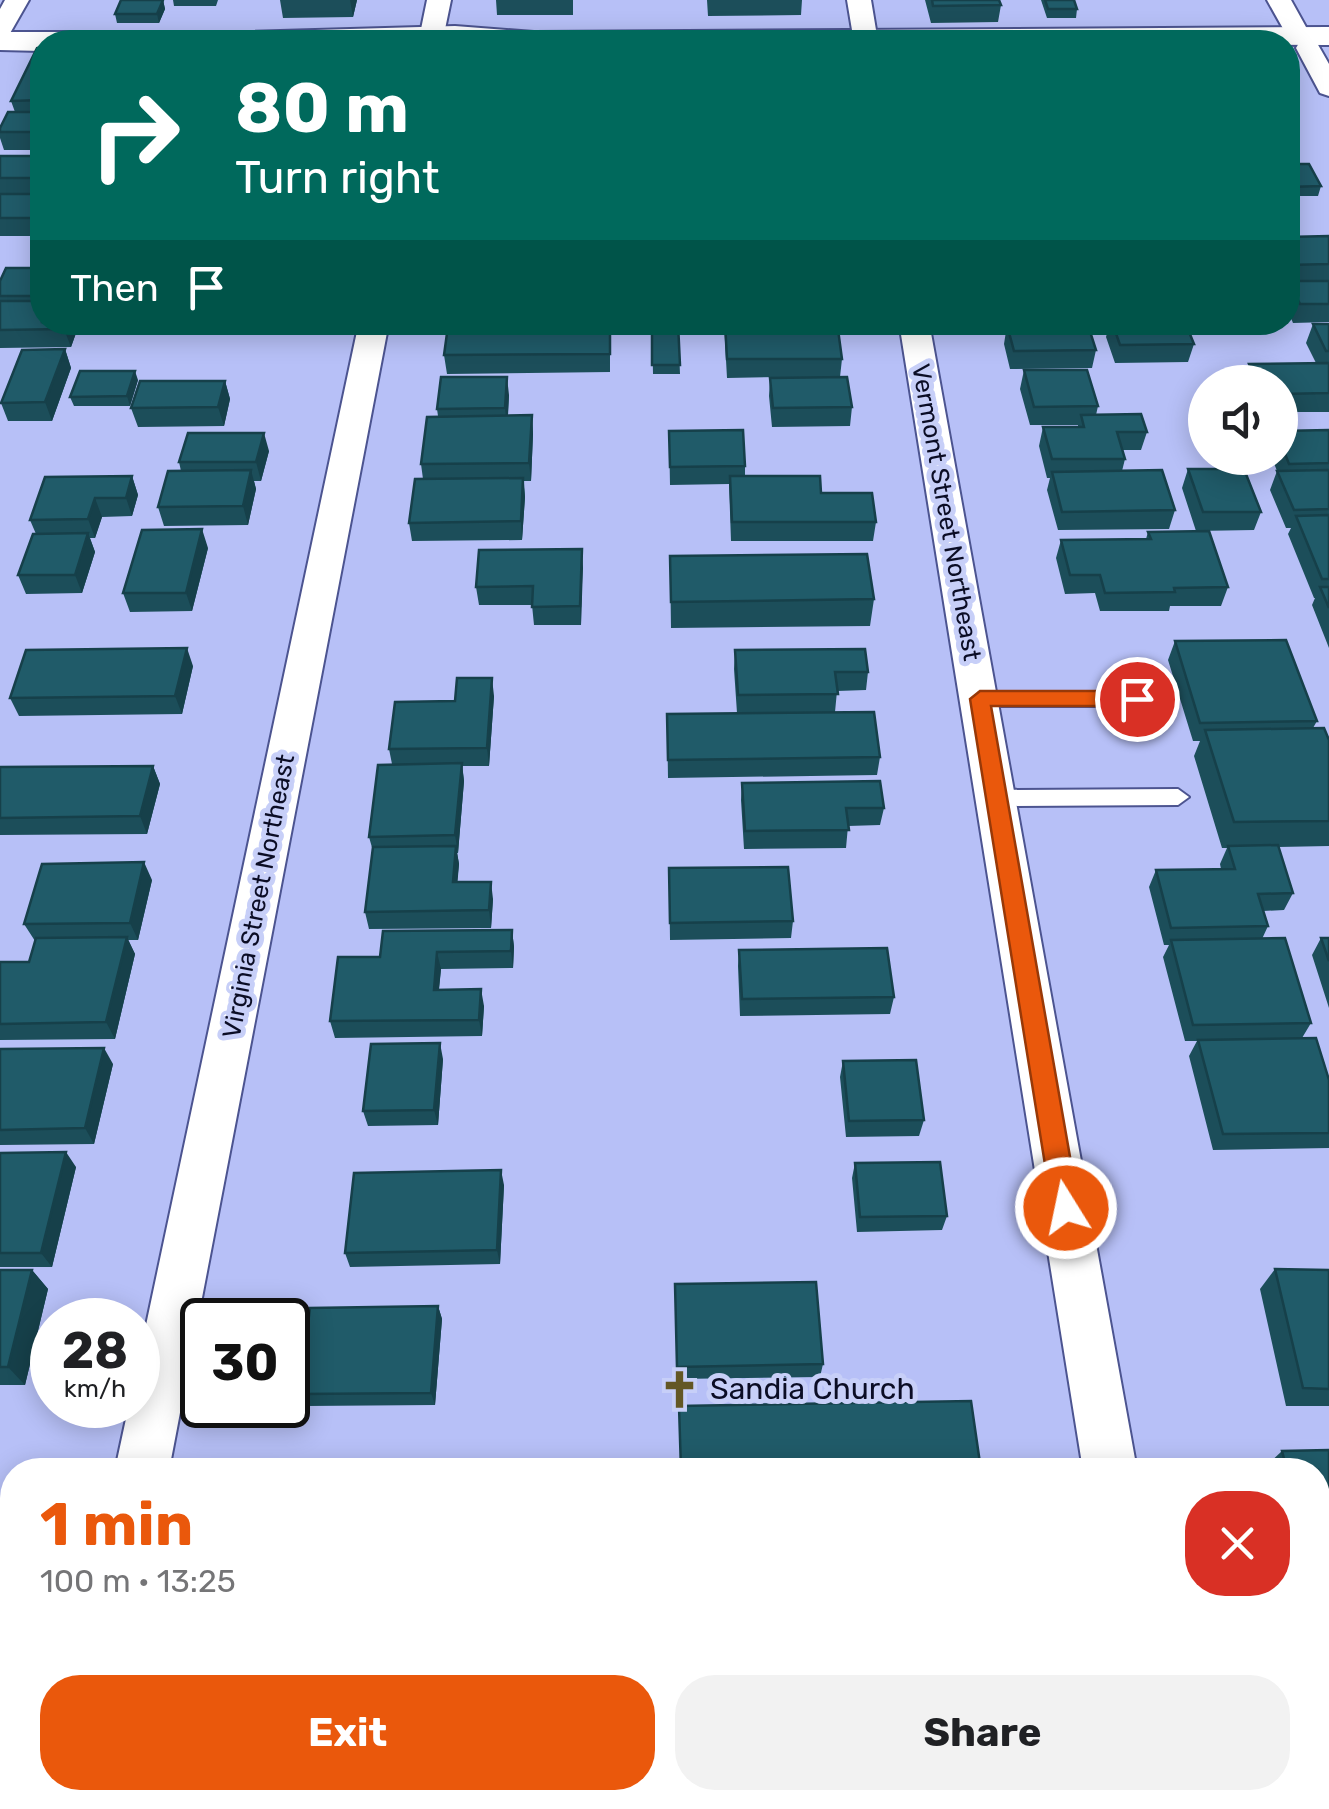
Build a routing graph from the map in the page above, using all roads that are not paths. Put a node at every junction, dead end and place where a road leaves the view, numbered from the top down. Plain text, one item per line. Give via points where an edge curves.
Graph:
1 (18, 0) edge
2 (438, 0) edge
3 (859, 0) edge
4 (1279, 0) edge
5 (0, 30) edge
6 (433, 30) edge
7 (864, 30) edge
8 (0, 41) edge
9 (30, 41) edge
10 (1310, 43) edge
11 (1329, 88) edge
12 (371, 335) edge
13 (916, 335) edge
14 (980, 699) junction
15 (1137, 699) dead end
16 (1178, 797) dead end
17 (995, 798) junction
18 (144, 1458) edge
19 (1108, 1458) edge

1 - 5 street
2 - 6 street
3 - 7 street
4 - 10 street
8 - 9 street
10 - 11 street
12 - 18 street, Virginia Street Northeast
13 - 14 street, Vermont Street Northeast
14 - 15 lane
14 - 17 street, Vermont Street Northeast
16 - 17 lane
17 - 19 street, Vermont Street Northeast

